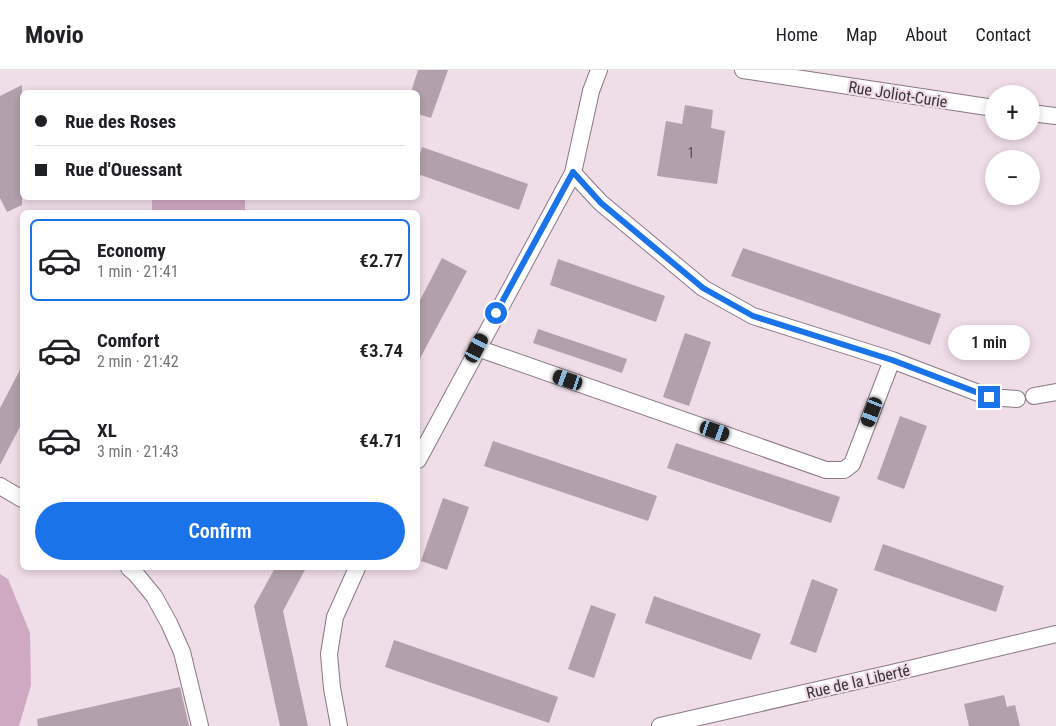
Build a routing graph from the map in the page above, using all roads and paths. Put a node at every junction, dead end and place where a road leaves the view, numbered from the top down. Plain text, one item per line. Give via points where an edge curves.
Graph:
1 (599, 70) edge
2 (743, 70) edge
3 (985, 107) edge
4 (1040, 114) edge
5 (1056, 116) edge
6 (573, 172) junction
7 (477, 348) junction
8 (892, 360) junction
9 (1056, 392) edge
10 (1034, 396) dead end
11 (1017, 399) dead end
12 (420, 456) edge
13 (0, 486) edge
14 (20, 498) edge
15 (132, 570) edge
16 (357, 570) edge
17 (1056, 634) edge
18 (200, 726) edge
19 (339, 726) edge
20 (660, 726) edge

1 - 6 street via 591,91
2 - 3 street, Rue Joliot-Curie
4 - 5 street
6 - 7 street
6 - 8 street via 601,203 703,288 753,316
7 - 8 street via 826,470 844,470 852,464
7 - 12 street
8 - 11 street via 989,397
9 - 10 street
13 - 14 street
15 - 18 street via 154,596 179,645
16 - 19 street via 335,617 329,654
17 - 20 street, Rue de la Liberté

